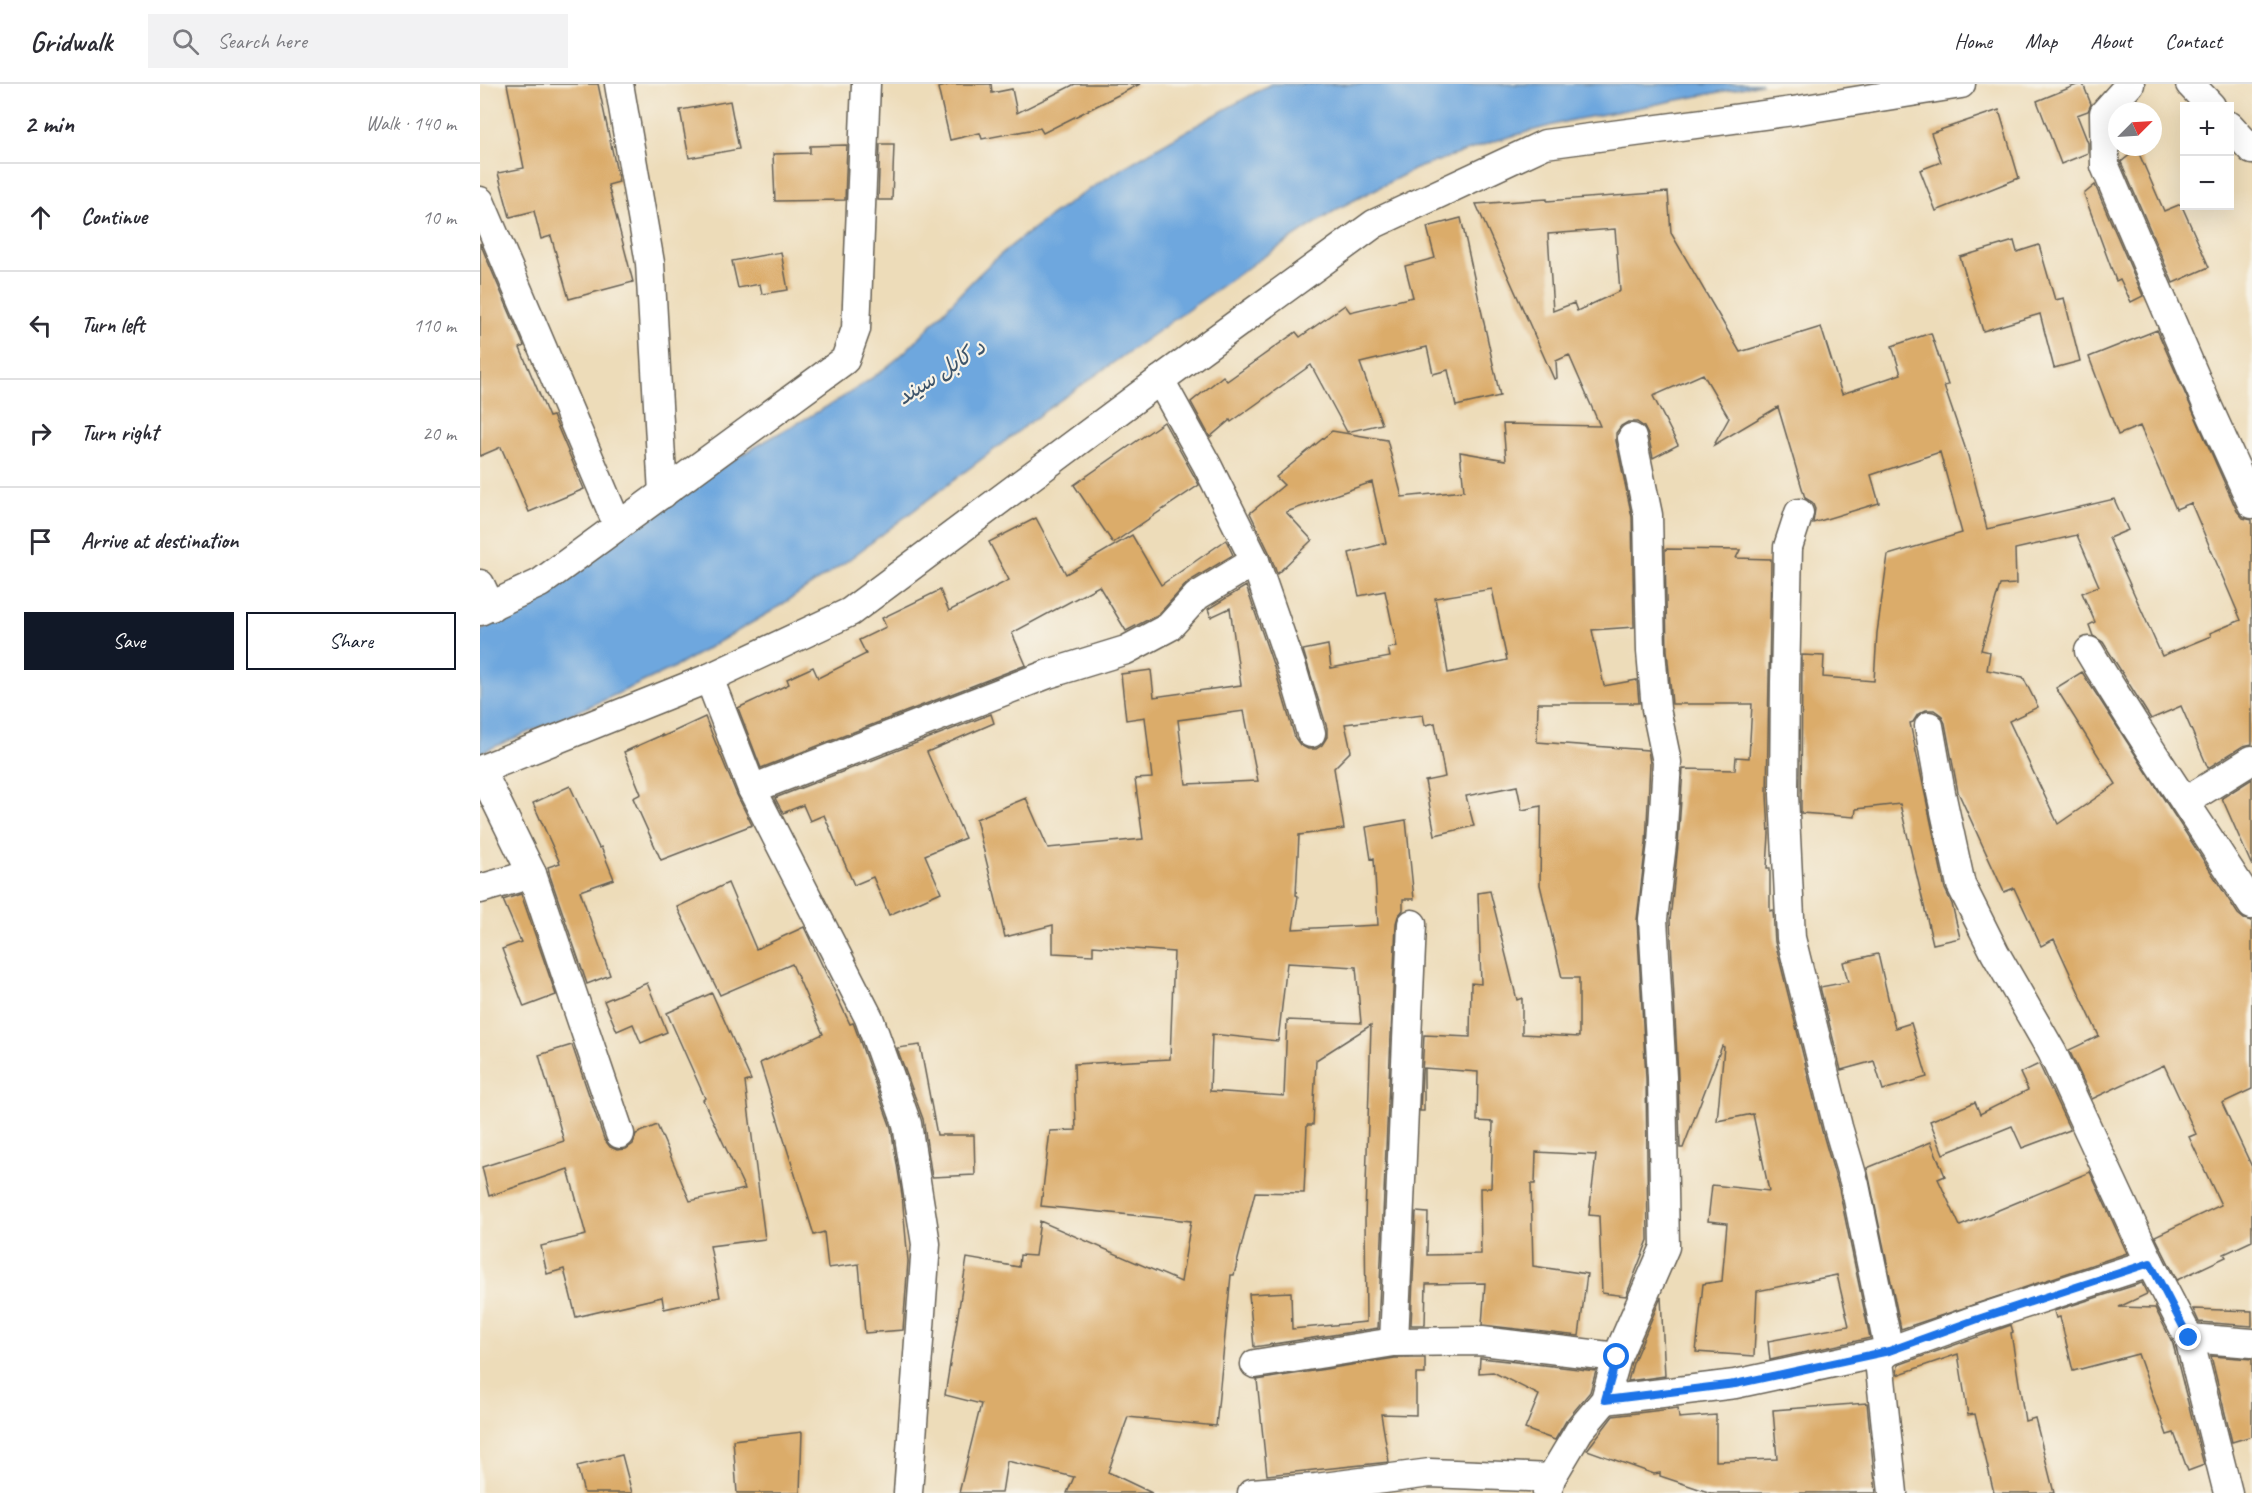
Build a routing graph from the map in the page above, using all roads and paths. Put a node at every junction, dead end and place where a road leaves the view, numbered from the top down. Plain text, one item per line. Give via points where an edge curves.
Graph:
1 (619, 84) edge
2 (866, 84) edge
3 (1961, 84) edge
4 (2130, 84) edge
5 (2190, 84) edge
6 (2207, 102) edge
7 (2234, 131) edge
8 (2252, 150) edge
9 (480, 201) edge
10 (1160, 380) junction
11 (1632, 438) dead end
12 (663, 494) junction
13 (2252, 504) edge
14 (1799, 513) dead end
15 (618, 526) junction
16 (1255, 561) junction
17 (484, 601) edge
18 (2089, 651) dead end
19 (709, 678) junction
20 (1929, 726) dead end
21 (1311, 733) dead end
22 (2252, 760) edge
23 (480, 770) edge
24 (752, 789) junction
25 (2186, 801) junction
26 (532, 874) junction
27 (480, 889) edge
28 (2252, 905) edge
29 (1413, 924) dead end
30 (620, 1134) dead end
31 (2150, 1263) junction
32 (2189, 1338) junction
33 (1394, 1342) junction
34 (2252, 1343) edge
35 (1889, 1351) junction
36 (1617, 1357) junction
37 (1255, 1364) dead end
38 (1605, 1400) junction
39 (1549, 1486) edge
40 (908, 1493) edge
41 (1252, 1493) edge
42 (1893, 1493) edge
43 (2228, 1493) edge

1 - 12 street via 650,263
2 - 12 street via 856,329 845,360
3 - 10 street via 1545,144 1374,224
4 - 13 street via 2104,113 2105,166
5 - 6 street
7 - 8 street
9 - 15 street
10 - 16 street
10 - 19 street via 850,612
11 - 36 street via 1648,515 1651,651 1656,709 1667,762 1653,919 1662,1077 1665,1247
12 - 15 street
14 - 35 street via 1788,547 1785,670 1784,795 1791,938 1855,1185
15 - 17 street via 540,583
16 - 21 street
16 - 24 street via 1197,596 1169,627 1126,650 1048,674
18 - 25 street
19 - 23 street
19 - 24 street
20 - 31 street via 1961,885 2052,1052
22 - 25 street
23 - 26 street
24 - 40 street via 869,1018 907,1124 926,1244
25 - 28 street
26 - 27 street
26 - 30 street
29 - 33 street
31 - 32 street
31 - 35 street
32 - 34 street
32 - 43 street
33 - 36 street via 1482,1341
33 - 37 street
35 - 38 street via 1735,1384
35 - 42 street via 1879,1360
36 - 38 street
38 - 39 street via 1579,1431
39 - 41 street via 1430,1473

